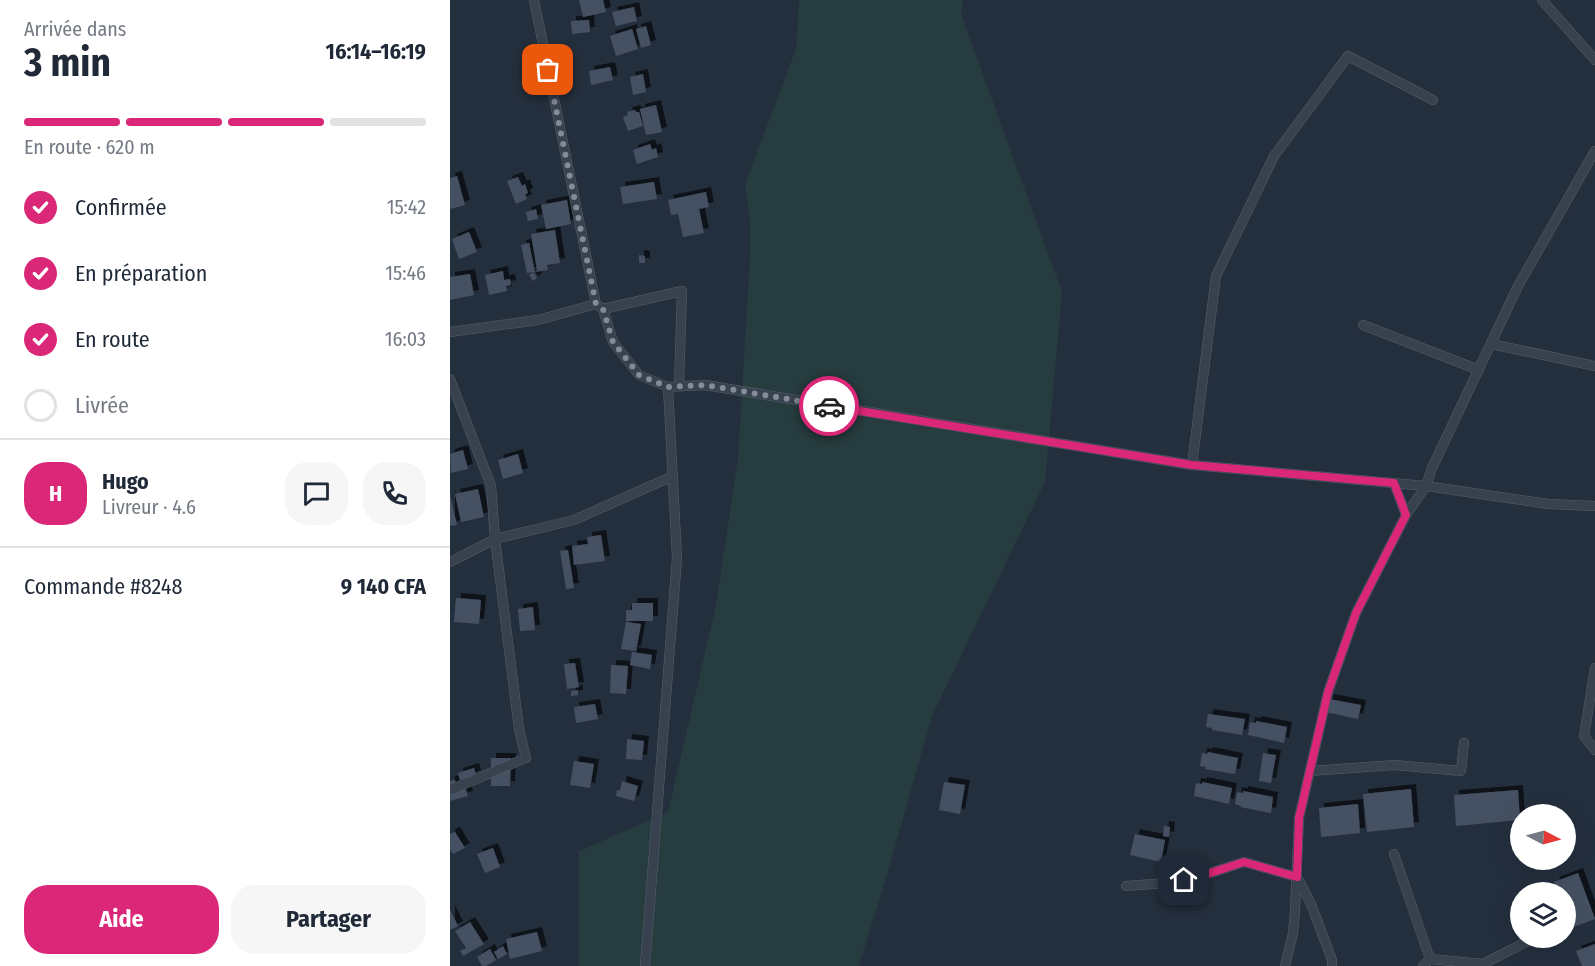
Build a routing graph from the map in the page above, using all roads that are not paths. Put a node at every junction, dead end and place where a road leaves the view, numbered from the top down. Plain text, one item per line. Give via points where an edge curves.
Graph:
1 (534, 0) edge
2 (1542, 0) edge
3 (1595, 60) edge
4 (1433, 100) dead end
5 (1595, 151) edge
6 (599, 307) junction
7 (1363, 325) dead end
8 (450, 332) edge
9 (1491, 344) junction
10 (1595, 366) edge
11 (1479, 370) junction
12 (450, 379) edge
13 (679, 386) junction
14 (668, 387) junction
15 (1192, 465) junction
16 (673, 476) junction
17 (1394, 483) junction
18 (1426, 486) junction
19 (1595, 506) edge
20 (1406, 515) junction
21 (495, 539) junction
22 (450, 562) edge
23 (1595, 668) edge
24 (1464, 743) dead end
25 (1595, 750) edge
26 (1310, 771) junction
27 (450, 790) edge
28 (1394, 854) dead end
29 (1297, 877) junction
30 (1126, 885) dead end
31 (1514, 948) edge
32 (1430, 959) junction
33 (645, 966) edge
34 (1285, 966) edge
35 (1332, 966) edge
36 (1423, 966) edge

1 - 6 street
2 - 3 street
4 - 15 street via 1348,56 1274,156 1216,276
5 - 9 street via 1518,286
6 - 8 street
6 - 13 street via 682,291
6 - 14 street via 613,342 639,375
7 - 11 street
9 - 10 street
9 - 11 street
11 - 18 street
12 - 21 street via 491,486
13 - 14 street
13 - 15 street via 705,385
14 - 16 street
15 - 17 street
16 - 21 street via 574,519
16 - 33 street via 677,558
17 - 18 street
17 - 20 street
18 - 19 street via 1548,504
18 - 20 street
20 - 26 street via 1356,613 1328,692
21 - 22 street
21 - 27 street via 526,758
23 - 25 street via 1584,736
24 - 26 street via 1461,771 1395,765
26 - 29 street via 1299,818
28 - 32 street
29 - 30 street via 1244,862 1167,883
29 - 34 street via 1293,933
29 - 35 street via 1311,904
31 - 32 street via 1483,964
32 - 36 street

